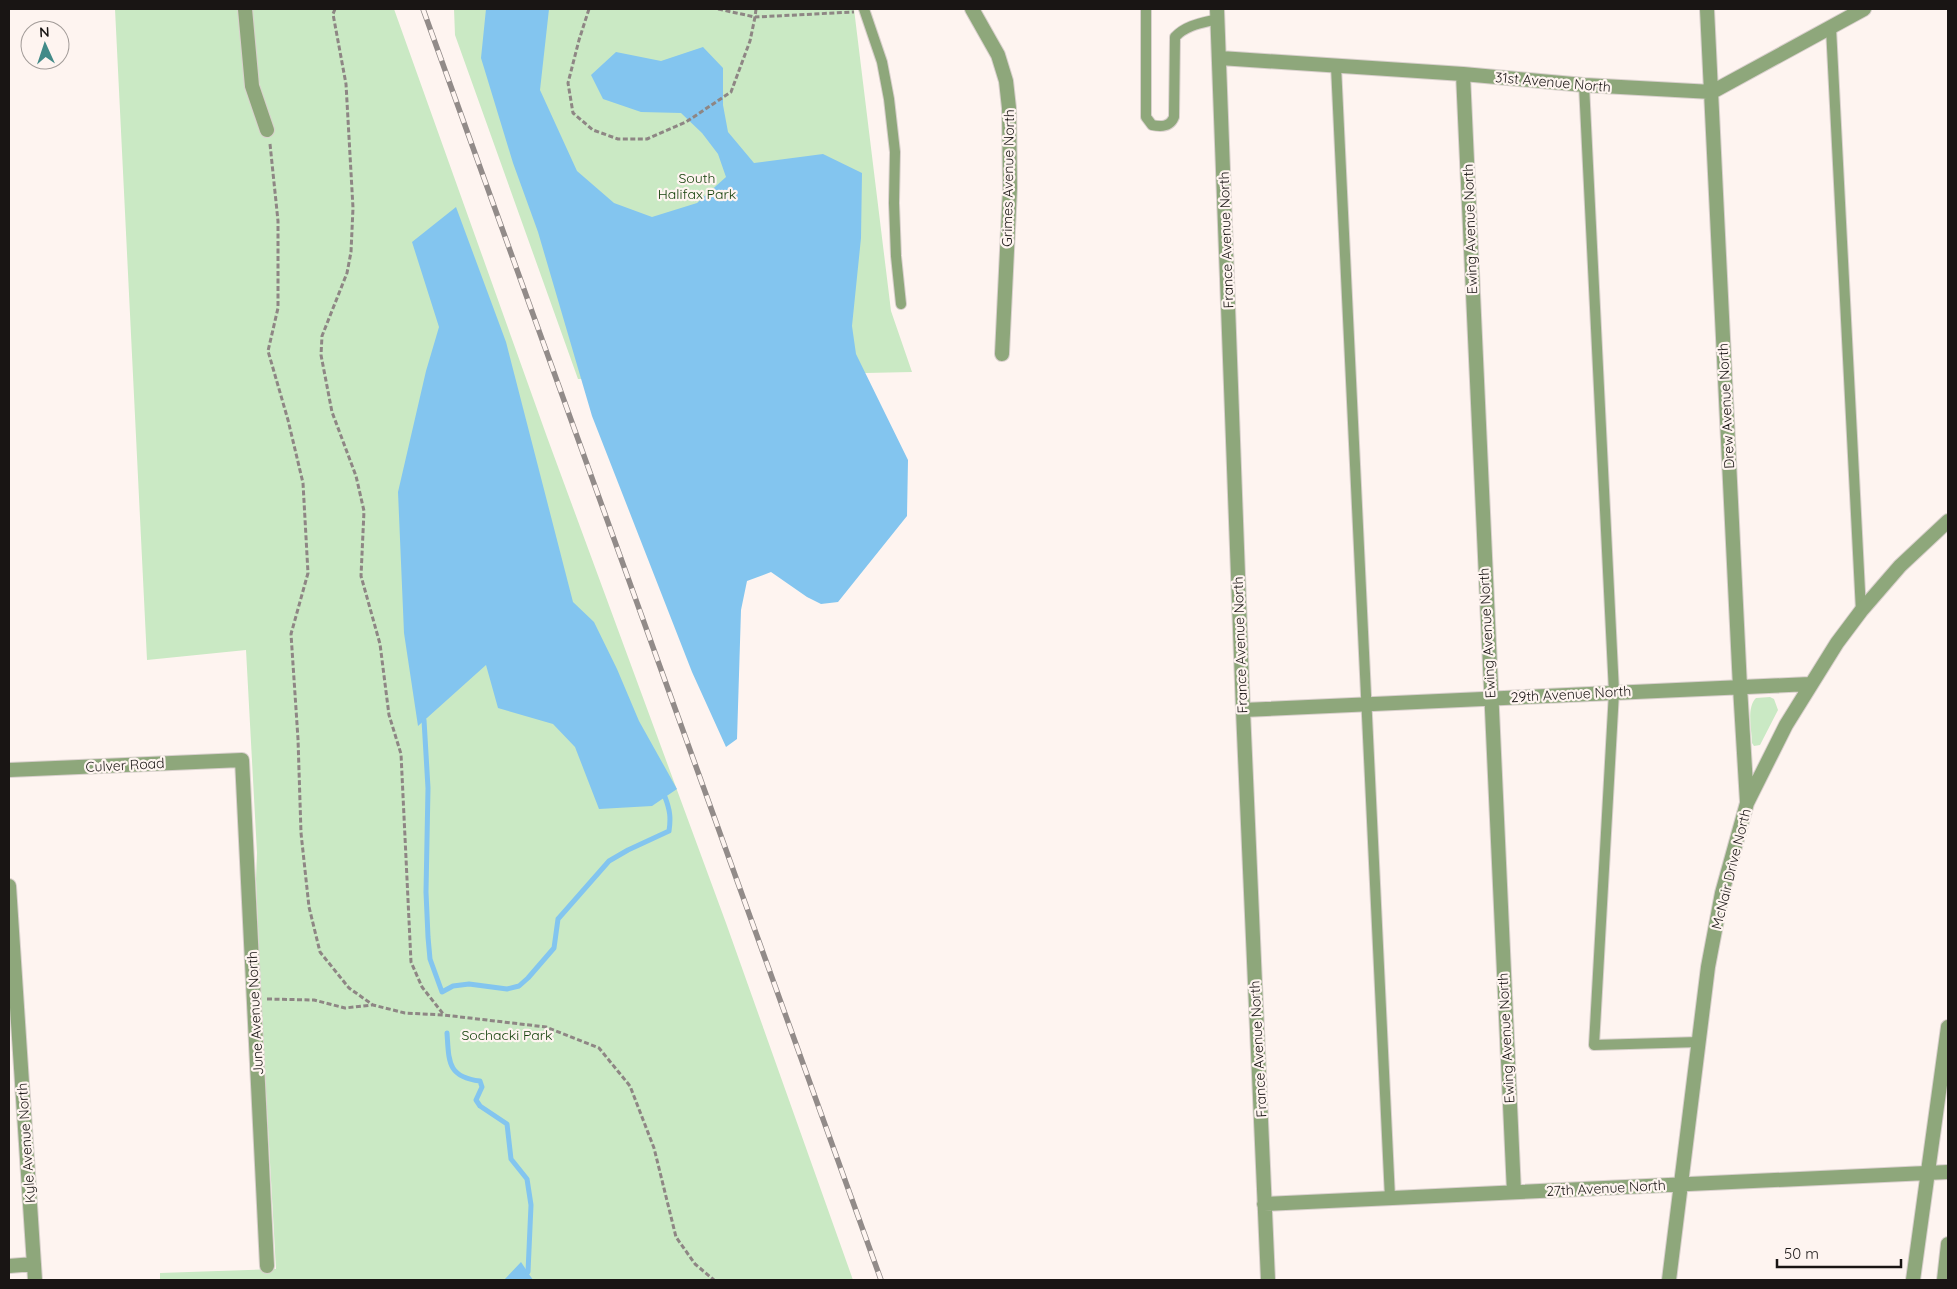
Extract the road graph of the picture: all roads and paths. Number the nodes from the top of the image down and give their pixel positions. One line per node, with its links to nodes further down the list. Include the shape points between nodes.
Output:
1 (245, 9): 19 (street, via 252,86)
2 (335, 9): 36 (path, via 333,14 346,84 353,208 346,273 322,336 321,355 332,412 356,476 364,511 361,576 380,644 389,715 401,754 411,962 422,987)
3 (589, 9): 12 (path, via 568,83 573,113 593,130 618,139 647,139 686,122 731,92 750,41)
4 (718, 9): 12 (path)
5 (756, 9): 12 (path)
6 (972, 9): 21 (street, Grimes Avenue North, via 998,55 1006,81 1009,108 1010,188)
7 (1146, 9): 11 (lane, via 1146,117 1156,126 1167,125 1174,117 1174,37 1181,30)
8 (1707, 9): 18 (street, Drew Avenue North)
9 (1864, 9): 13 (street)
10 (865, 10): 12 (path); 20 (lane, via 882,62 890,108 895,152 895,239)
11 (1218, 14): 14 (street, France Avenue North)
12 (755, 17)
13 (1831, 28): 18 (street); 23 (lane)
14 (1220, 58): 15 (street, 31st Avenue North); 29 (street, France Avenue North)
15 (1336, 66): 16 (street, 31st Avenue North); 28 (lane)
16 (1463, 74): 17 (street, 31st Avenue North); 27 (street, Ewing Avenue North)
17 (1584, 85): 18 (street, 31st Avenue North); 26 (lane)
18 (1712, 92): 25 (street, Drew Avenue North)
19 (267, 130): 35 (path, via 276,201 278,279 278,308 268,351 303,483 308,573 291,634 301,832 309,907 320,952 349,988)
20 (901, 304)
21 (1002, 354)
22 (1948, 521): 23 (street, McNair Drive North, via 1900,566)
23 (1861, 611): 24 (street, McNair Drive North)
24 (1810, 684): 25 (street, 29th Avenue North); 32 (street, McNair Drive North)
25 (1740, 687): 26 (street, 29th Avenue North); 32 (street, Drew Avenue North)
26 (1614, 692): 27 (street, 29th Avenue North); 38 (lane, via 1594,1045)
27 (1490, 698): 28 (street, 29th Avenue North); 42 (street, Ewing Avenue North)
28 (1366, 704): 29 (street, 29th Avenue North); 43 (lane)
29 (1243, 710): 44 (street, France Avenue North)
30 (242, 760): 31 (street, Culver Road); 34 (street, June Avenue North)
31 (9, 770)
32 (1747, 803): 38 (street, McNair Drive North, via 1722,893 1708,966)
33 (9, 886): 46 (street, Kyle Avenue North)
34 (254, 1000): 35 (path, via 314,1000 345,1008); 48 (street, June Avenue North)
35 (373, 1005): 36 (path, via 405,1013)
36 (444, 1015): 50 (path, via 546,1027 599,1048 630,1086 654,1148 676,1237 695,1264)
37 (1948, 1027): 40 (street)
38 (1699, 1042): 41 (street, McNair Drive North)
39 (1948, 1172): 40 (street, 27th Avenue North)
40 (1927, 1173): 41 (street, 27th Avenue North); 53 (street)
41 (1681, 1184): 42 (street, 27th Avenue North); 52 (street, McNair Drive North)
42 (1514, 1192): 43 (street, 27th Avenue North)
43 (1390, 1198): 44 (street, 27th Avenue North)
44 (1264, 1204): 51 (street, France Avenue North)
45 (1948, 1244): 54 (street)
46 (34, 1264): 47 (street); 49 (street, Kyle Avenue North)
47 (9, 1266)
48 (267, 1266)
49 (35, 1280)
50 (714, 1280)
51 (1268, 1280)
52 (1669, 1280)
53 (1913, 1280)
54 (1944, 1280)

